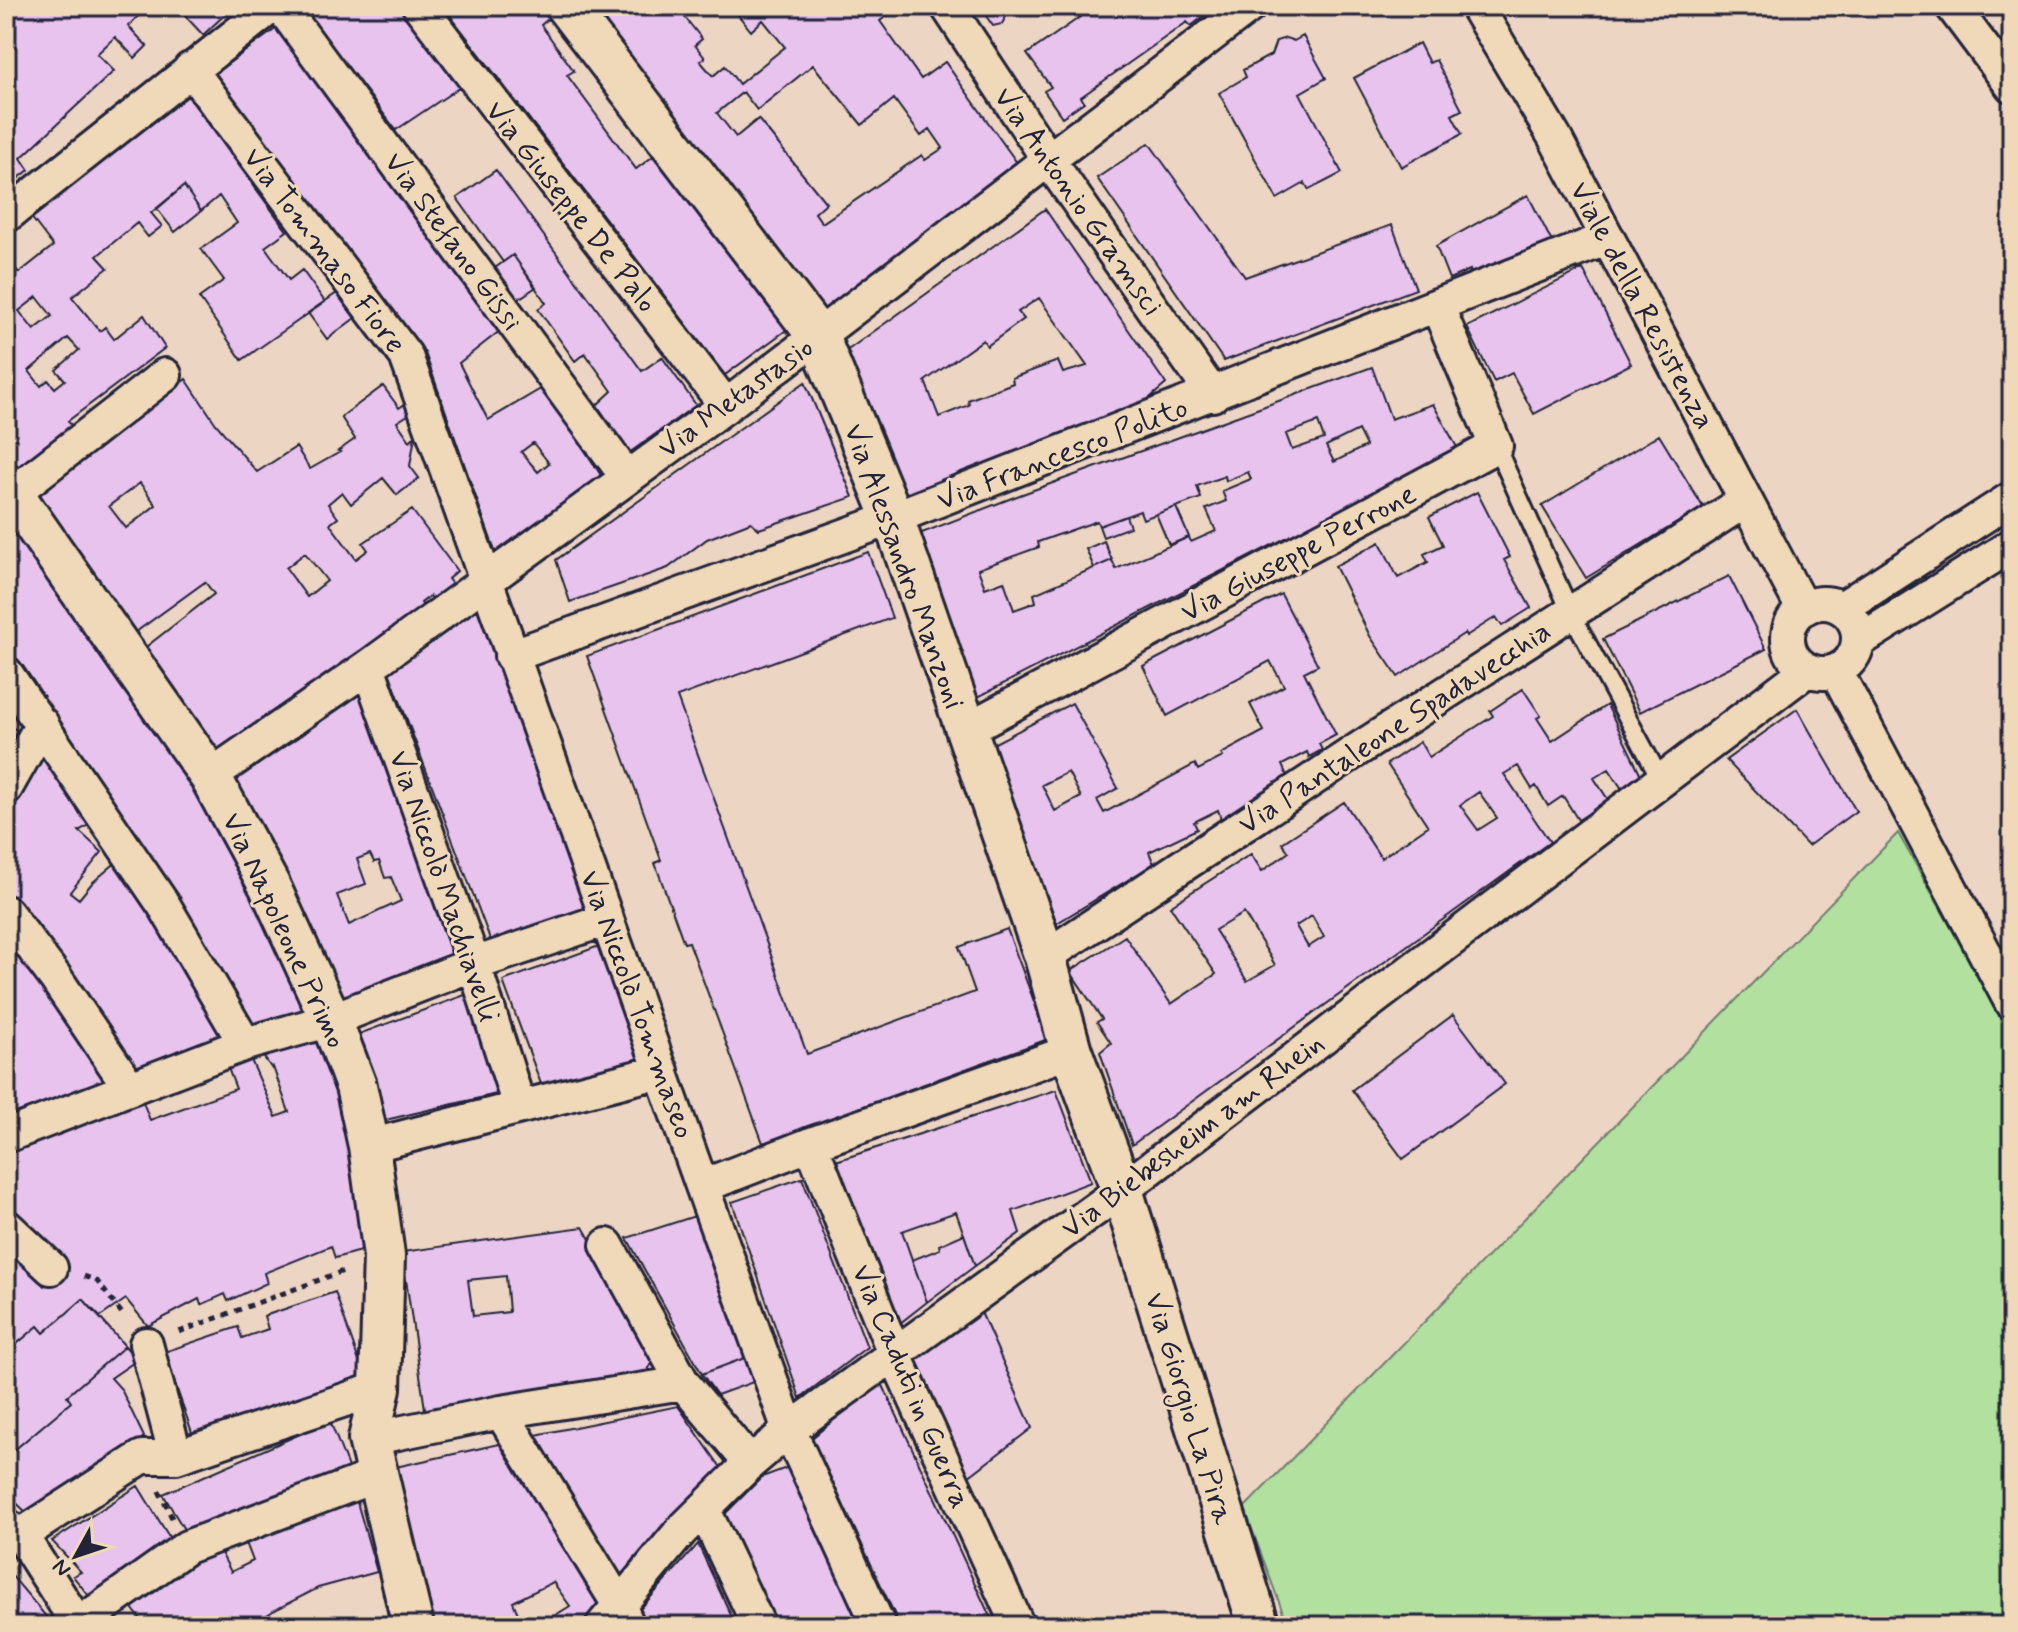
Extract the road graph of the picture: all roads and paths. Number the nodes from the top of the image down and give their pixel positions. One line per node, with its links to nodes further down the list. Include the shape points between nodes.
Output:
1 (272, 6): 9 (street)
2 (281, 6): 20 (street, Via Stefano Gissi)
3 (419, 6): 18 (street, Via Giuseppe De Palo)
4 (566, 6): 15 (street, Via Alessandro Manzoni)
5 (947, 6): 11 (street, Via Antonio Gramsci)
6 (1250, 6): 11 (street, Via Metastasio)
7 (1476, 6): 13 (street, Viale della Resistenza)
8 (1952, 6): 10 (street)
9 (190, 69): 12 (street); 26 (street, Via Tommaso Fiore, via 406,356)
10 (2012, 86)
11 (1048, 159): 15 (street, Via Metastasio); 17 (street, Via Antonio Gramsci)
12 (6, 216)
13 (1608, 238): 14 (street, Via Francesco Polito); 23 (street, Viale della Resistenza)
14 (1437, 305): 17 (street, Via Francesco Polito); 19 (street)
15 (818, 336): 18 (street, Via Metastasio); 24 (street, Via Alessandro Manzoni)
16 (165, 375): 21 (street)
17 (1213, 395): 24 (street, Via Francesco Polito)
18 (726, 406): 20 (street, Via Metastasio)
19 (1496, 446): 29 (lane); 36 (street, Via Giuseppe Perrone)
20 (626, 476): 26 (street, Via Metastasio)
21 (10, 488): 37 (street, Via Napoleone Primo)
22 (2012, 498): 27 (street)
23 (1745, 501): 28 (street, Viale della Resistenza); 29 (street, Via Pantaleone Spadavecchia)
24 (893, 518): 31 (street, Via Francesco Polito); 36 (street, Via Alessandro Manzoni)
25 (2012, 545): 30 (street)
26 (486, 578): 31 (street, Via Niccolò Tommaseo); 32 (street, Via Metastasio)
27 (1842, 608): 28 (street, via 1822,603); 30 (street, via 1852,617)
28 (1803, 609): 33 (street, via 1791,622 1788,640 1794,658)
29 (1571, 613): 38 (lane); 42 (street, Via Pantaleone Spadavecchia)
30 (1859, 641): 33 (street, via 1852,659)
31 (511, 656): 41 (street, Via Niccolò Tommaseo)
32 (368, 667): 37 (street, Via Metastasio); 43 (street, Via Niccolò Machiavelli)
33 (1822, 671): 38 (street, Via Biebesheim am Rhein); 44 (street)
34 (6, 673): 35 (street)
35 (42, 724): 39 (street); 46 (street, via 165,907)
36 (965, 730): 42 (street, Via Alessandro Manzoni)
37 (210, 776): 45 (street, Via Napoleone Primo, via 269,885)
38 (1661, 780): 55 (street, Via Biebesheim am Rhein)
39 (6, 788)
40 (6, 912): 49 (street)
41 (607, 919): 43 (street); 48 (street, Via Niccolò Tommaseo)
42 (1045, 957): 47 (street, Via Alessandro Manzoni)
43 (474, 964): 45 (street); 50 (street, Via Niccolò Machiavelli)
44 (2012, 1004)
45 (331, 1020): 46 (street); 53 (street, Via Napoleone Primo, via 356,1086)
46 (245, 1044): 49 (street)
47 (1071, 1051): 52 (street); 55 (street, Via Alessandro Manzoni)
48 (662, 1071): 50 (street); 54 (street, Via Niccolò Tommaseo)
49 (130, 1088): 51 (street)
50 (519, 1106): 53 (street)
51 (6, 1136)
52 (811, 1144): 54 (street); 61 (street, Via Caduti in Guerra)
53 (369, 1146): 58 (street, Via Napoleone Primo)
54 (703, 1186): 65 (street, Via Niccolò Tommaseo)
55 (1122, 1190): 61 (street, Via Biebesheim am Rhein); 79 (street, Via Giorgio La Pira)
56 (6, 1226): 59 (street)
57 (607, 1245): 62 (street)
58 (384, 1256): 60 (path); 63 (street, Via Napoleone Primo)
59 (66, 1272): 60 (path, via 97,1281)
60 (146, 1344): 67 (street)
61 (894, 1353): 65 (street, Via Biebesheim am Rhein); 78 (street, Via Caduti in Guerra)
62 (683, 1383): 64 (street); 69 (street)
63 (380, 1388): 67 (street); 68 (street, Via Napoleone Primo)
64 (501, 1412): 68 (street); 73 (street)
65 (789, 1430): 69 (street, Via Biebesheim am Rhein); 77 (street, Via Niccolò Tommaseo)
66 (142, 1457): 67 (street); 71 (street); 72 (path)
67 (176, 1457)
68 (374, 1457): 72 (street); 75 (street)
69 (750, 1463): 70 (street, Via Biebesheim am Rhein)
70 (704, 1510): 73 (street, Via Biebesheim am Rhein, via 681,1531); 76 (street)
71 (14, 1530): 74 (street)
72 (187, 1547): 74 (street)
73 (616, 1619)
74 (78, 1625)
75 (413, 1626)
76 (759, 1626)
77 (879, 1626)
78 (1018, 1626)
79 (1259, 1626)

